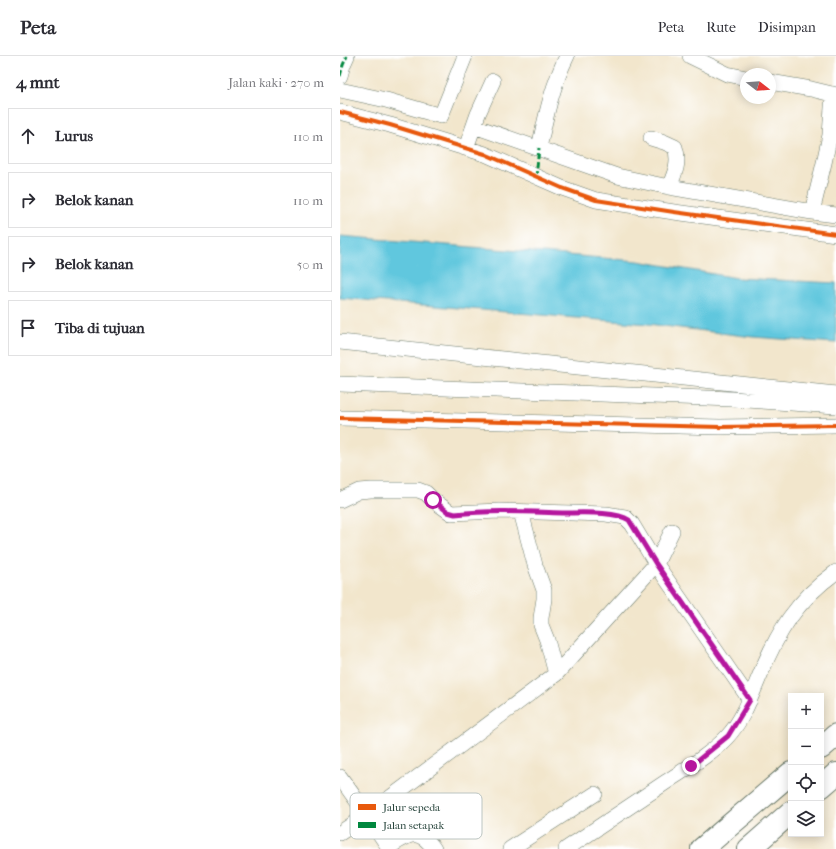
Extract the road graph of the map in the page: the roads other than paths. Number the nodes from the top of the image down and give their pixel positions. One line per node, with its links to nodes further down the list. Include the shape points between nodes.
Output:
1 (347, 56): 5 (street)
2 (464, 56): 9 (street, via 441,116)
3 (567, 56): 15 (street, via 550,98)
4 (690, 56): 6 (street, via 727,74)
5 (340, 76)
6 (740, 77)
7 (494, 81): 12 (street)
8 (776, 83): 10 (street)
9 (340, 90)
10 (834, 95): 17 (street, via 828,142)
11 (340, 112): 14 (street)
12 (474, 126): 14 (street); 15 (street)
13 (651, 138): 16 (street, via 675,147 678,156 676,171)
14 (466, 148): 19 (street, via 596,200)
15 (539, 148): 16 (street, via 606,173)
16 (669, 187): 17 (street)
17 (812, 212): 18 (street)
18 (836, 215)
19 (836, 234)
20 (340, 342): 22 (street)
21 (340, 384): 23 (street, via 732,399)
22 (836, 394)
23 (836, 406)
24 (340, 418): 25 (street, via 720,427)
25 (836, 425)
26 (340, 500): 27 (street, via 359,491 418,490 426,493 451,514)
27 (521, 512): 29 (street, via 606,514 625,517); 31 (street, via 544,590 541,625)
28 (672, 531): 29 (street)
29 (656, 564): 31 (street); 32 (street)
30 (836, 572): 32 (street, via 807,596 783,626)
31 (556, 674): 40 (street)
32 (750, 700): 51 (street, via 728,736 716,746 691,766)
33 (836, 735): 34 (highway)
34 (824, 745)
35 (836, 774): 38 (highway)
36 (788, 776): 52 (highway)
37 (340, 777): 39 (street)
38 (824, 784)
39 (351, 793)
40 (396, 793)
41 (594, 794): 50 (street)
42 (788, 815): 53 (highway)
43 (350, 826): 44 (street)
44 (340, 833)
45 (383, 839): 48 (street)
46 (404, 839): 48 (street)
47 (427, 839): 49 (street)
48 (390, 848)
49 (434, 849)
50 (510, 849)
51 (566, 849)
52 (702, 849)
53 (748, 849)

